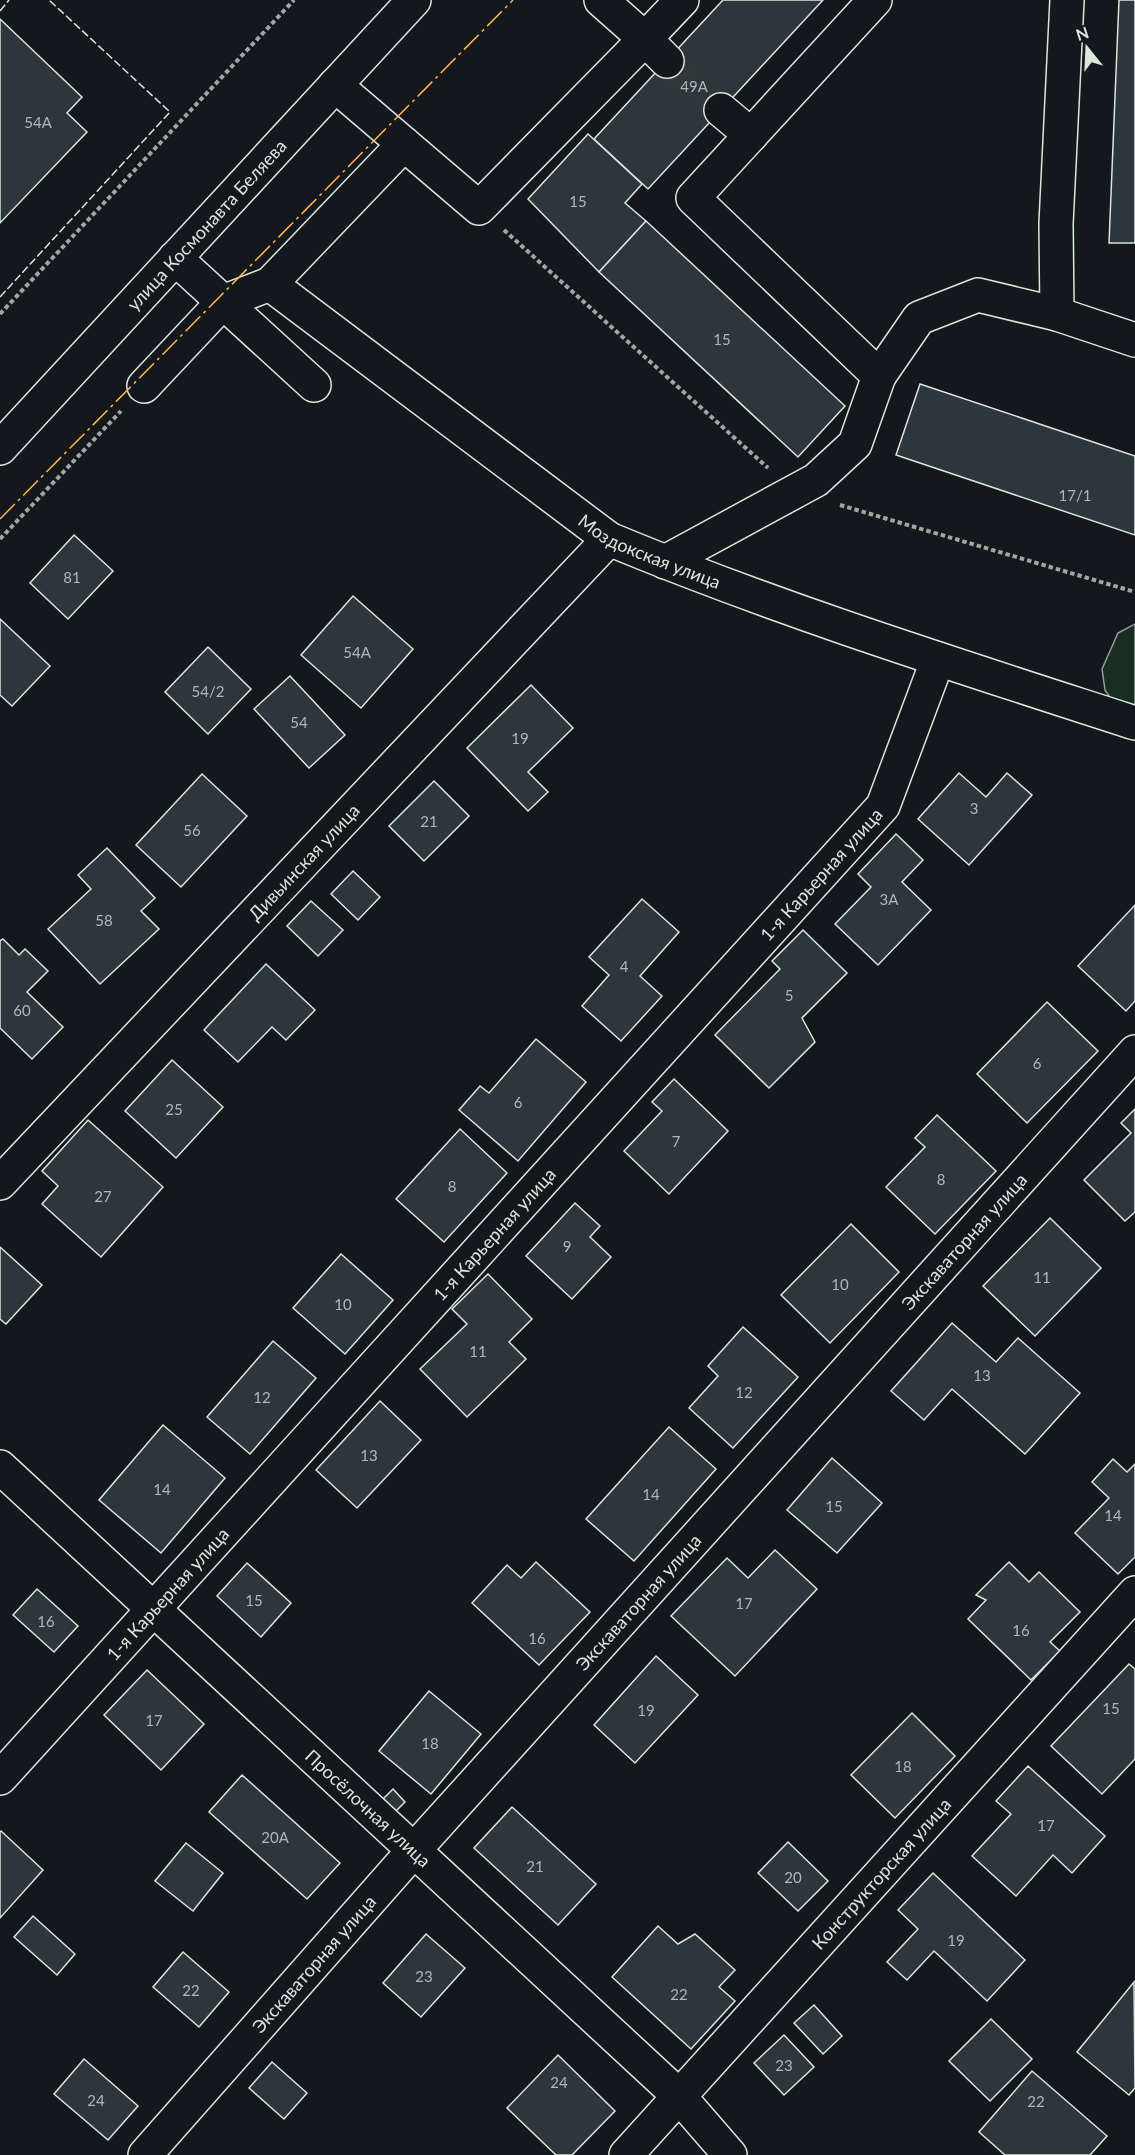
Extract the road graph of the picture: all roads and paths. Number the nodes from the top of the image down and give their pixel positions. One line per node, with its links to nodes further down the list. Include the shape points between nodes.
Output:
1 (294, 0): 16 (path)
2 (414, 0): 8 (street, улица Космонавта Беляева)
3 (601, 0): 7 (street)
4 (682, 0): 7 (street)
5 (875, 0): 10 (street)
6 (1067, 0): 17 (street, via 1056,224)
7 (656, 50): 12 (street)
8 (335, 85): 11 (street); 13 (street, улица Космонавта Беляева)
9 (721, 110): 10 (street)
10 (751, 135): 19 (street, via 693,198)
11 (404, 144): 12 (street); 14 (street)
12 (479, 208): 24 (path)
13 (174, 258): 15 (street); 22 (street, улица Космонавта Беляева)
14 (270, 284): 15 (street); 26 (street, Моздокская улица)
15 (223, 302): 20 (street); 21 (street)
16 (0, 314)
17 (1057, 314): 18 (street); 19 (street, via 978,295 919,318)
18 (1135, 340)
19 (879, 376): 24 (street, via 855,444 816,480)
20 (315, 385)
21 (144, 386): 25 (path)
22 (13, 415): 23 (street, улица Космонавта Беляева)
23 (0, 448)
24 (795, 492): 27 (street); 28 (path)
25 (0, 539)
26 (609, 539): 27 (street, Моздокская улица); 32 (street, Дивьинская улица)
27 (665, 562): 29 (street, Моздокская улица)
28 (1135, 592)
29 (938, 659): 30 (street, Моздокская улица); 35 (street, 1-я Карьерная улица, via 883,806)
30 (1135, 723)
31 (1135, 1052): 37 (street, Экскаваторная улица)
32 (0, 1183)
33 (0, 1467): 35 (street, Просёлочная улица)
34 (1135, 1593): 38 (street, Конструкторская улица)
35 (153, 1607): 36 (street, 1-я Карьерная улица); 37 (street, Просёлочная улица)
36 (0, 1778)
37 (415, 1849): 38 (street, Просёлочная улица); 39 (street, Экскаваторная улица)
38 (678, 2095): 40 (street, Конструкторская улица); 41 (street, Просёлочная улица)
39 (145, 2155)
40 (626, 2155)
41 (730, 2155)

